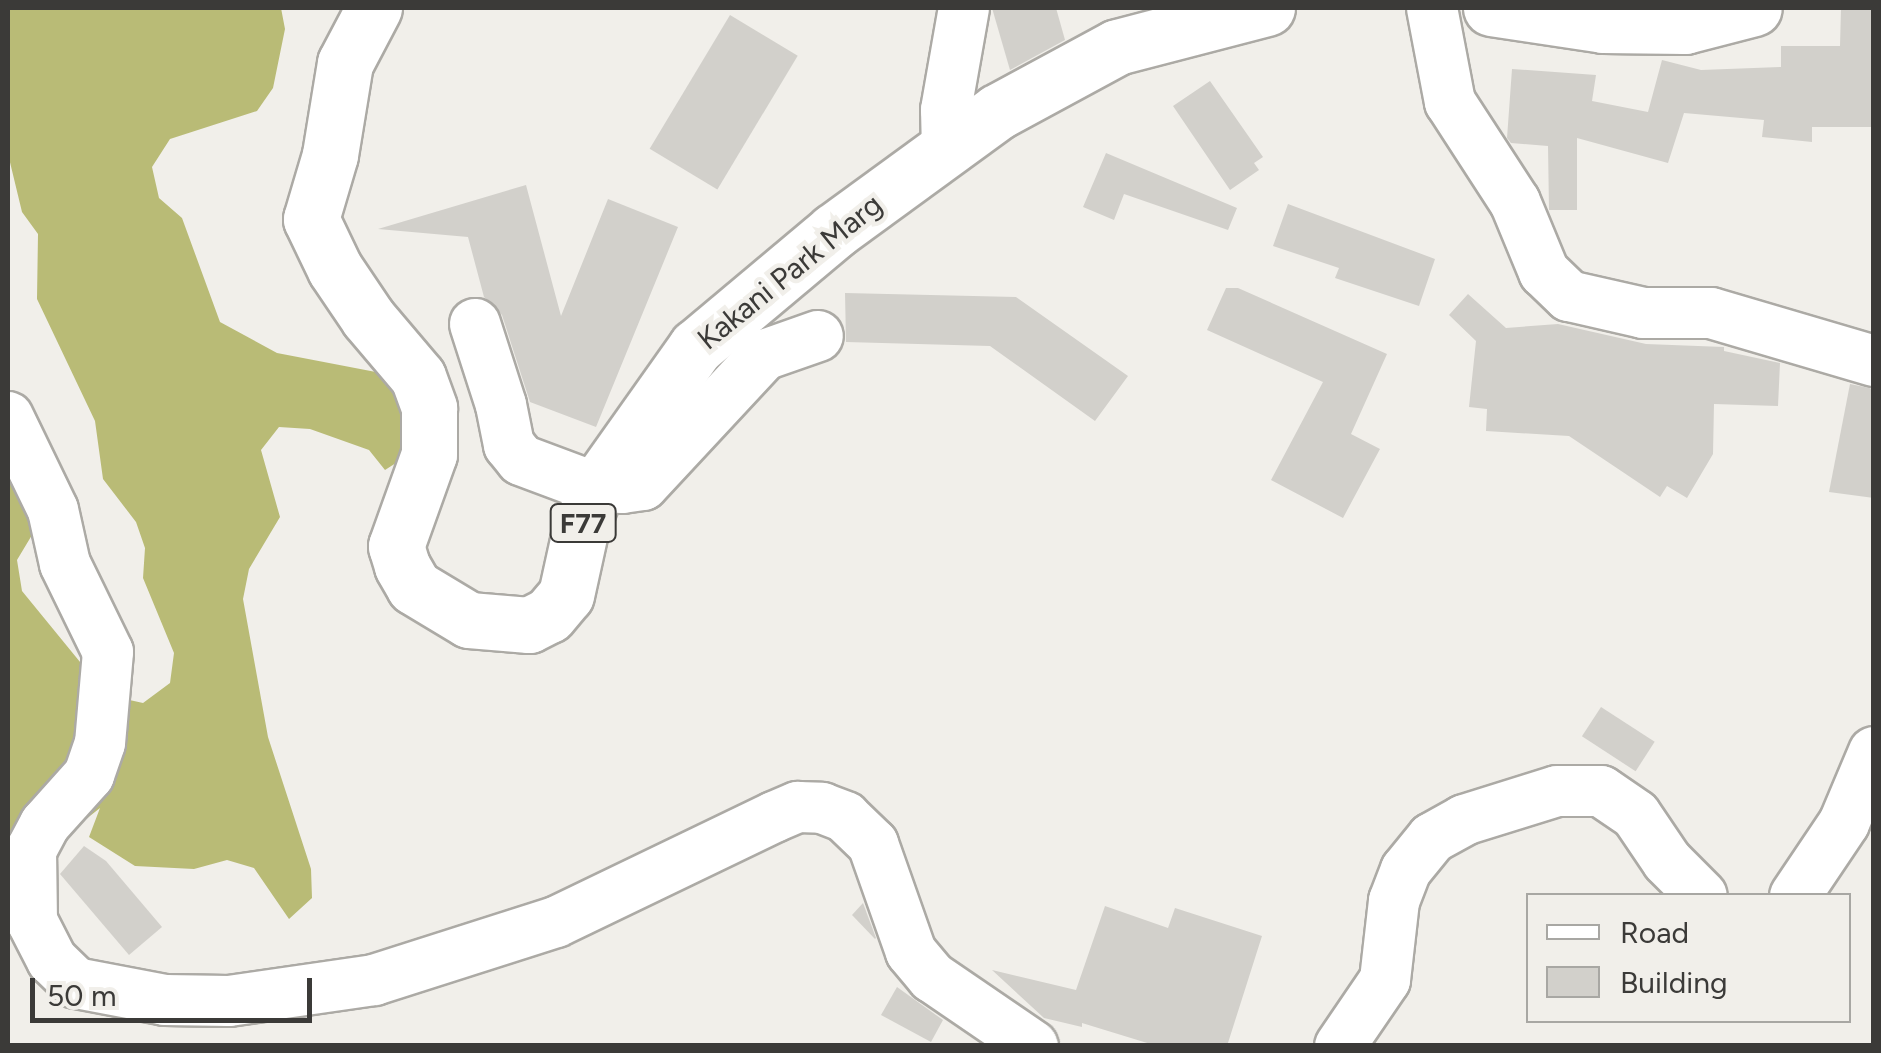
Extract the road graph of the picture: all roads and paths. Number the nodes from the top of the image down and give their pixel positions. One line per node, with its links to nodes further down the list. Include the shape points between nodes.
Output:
1 (374, 8): 12 (main road, Kakani Park Marg / F77, via 345,63 311,219 368,318 418,376 429,408 429,454 396,546 402,566 414,587 469,620 528,624 566,595 581,527)
2 (964, 8): 7 (street, via 946,110)
3 (1267, 8): 7 (main road, Kakani Park Marg / F77, via 1118,47 998,112)
4 (1432, 8): 10 (street, via 1450,102 1515,202 1544,272 1569,296 1643,312 1712,313)
5 (1491, 8): 6 (main road, via 1603,25 1685,26)
6 (1754, 8)
7 (947, 150): 12 (main road, Kakani Park Marg / F77, via 834,231 696,347)
8 (475, 324): 12 (street, via 509,445 521,460)
9 (818, 336): 12 (street, via 764,355 644,485)
10 (1874, 361)
11 (8, 417): 16 (street, via 108,652 100,743 89,775 31,850 32,921 52,960 76,983 164,1000 229,1001 374,980 556,922 774,817 798,807 822,808 844,817 873,844 910,952)
12 (601, 482)
13 (1874, 752): 15 (street, via 1844,822)
14 (1699, 893): 17 (street, via 1636,816 1602,791 1557,791 1464,820 1432,838 1406,870 1394,901 1385,980)
15 (1797, 893)
16 (1033, 1046)
17 (1340, 1046)

